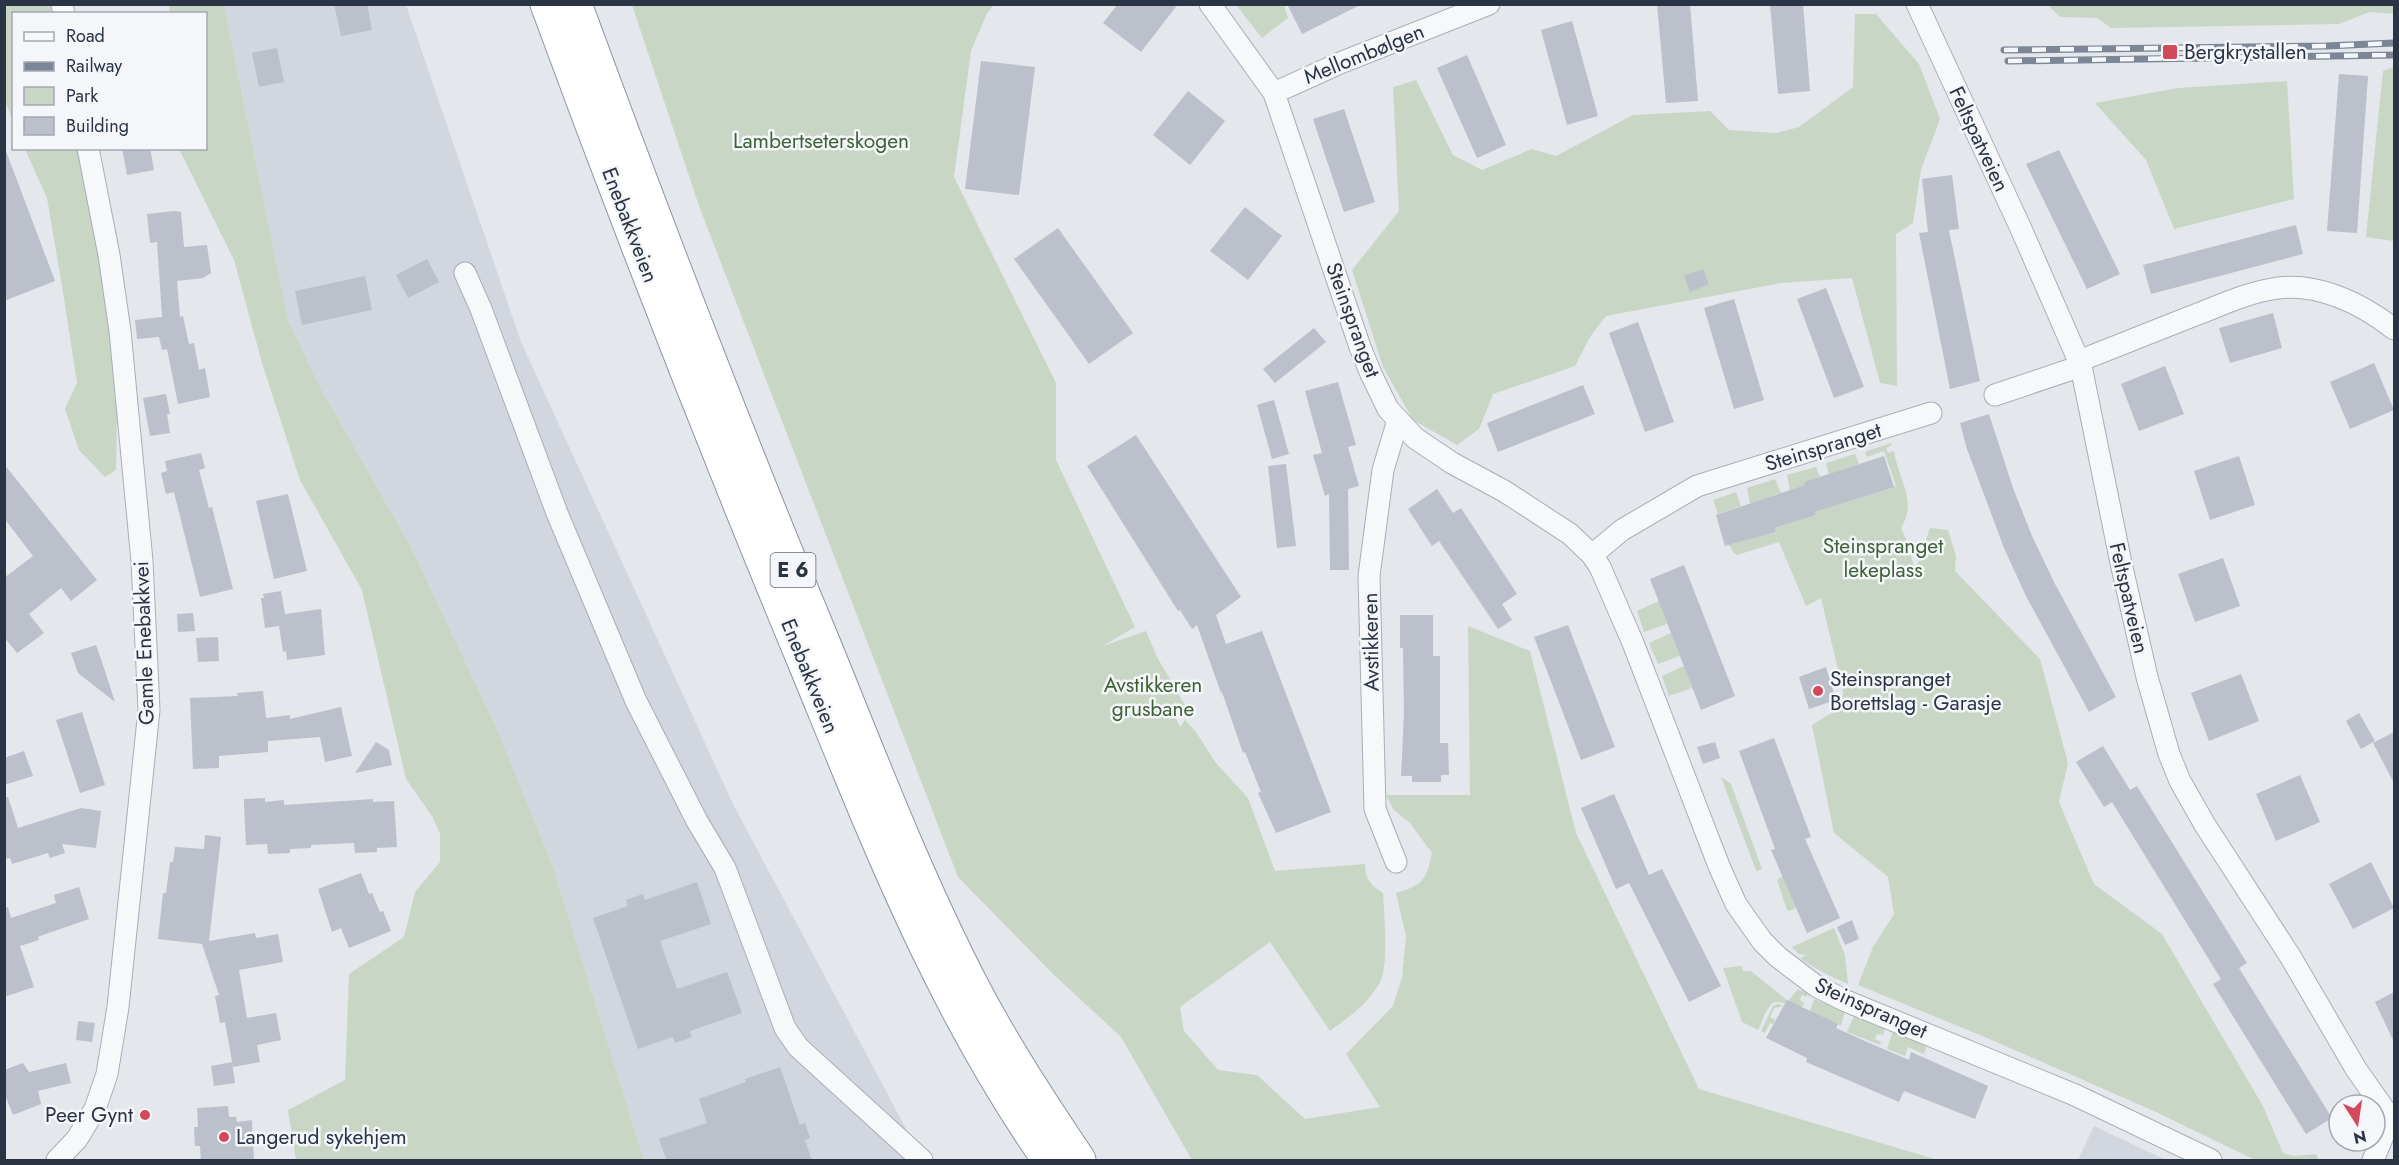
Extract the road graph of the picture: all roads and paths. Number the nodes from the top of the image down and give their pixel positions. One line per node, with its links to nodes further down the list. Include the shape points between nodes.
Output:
1 (547, 4): 19 (highway, Enebakkveien / E 6, via 652,284 892,874 972,1039)
2 (575, 4): 20 (highway, Enebakkveien / E 6, via 709,361 936,913 1009,1051)
3 (1210, 4): 6 (street, Steinspranget)
4 (1489, 4): 6 (street, Mellombølgen)
5 (1917, 4): 10 (street, Feltspatveien)
6 (1274, 93): 13 (street, Steinspranget, via 1367,365 1388,409)
7 (88, 150): 17 (street, Gamle Enebakkvei, via 120,331 142,561 149,710 118,1007 107,1074 96,1109)
8 (465, 273): 18 (street, via 557,513 631,690 697,822 725,868 784,1028 798,1047)
9 (2394, 329): 10 (street, via 2367,310 2336,296 2315,290 2275,288 2234,300)
10 (2080, 364): 11 (street); 16 (street, Feltspatveien, via 2147,677 2180,781 2364,1082)
11 (1995, 395)
12 (1931, 413): 14 (street, Steinspranget, via 1697,486 1622,531)
13 (1398, 420): 14 (street, Steinspranget, via 1415,438 1530,507 1570,534); 15 (street, Avstikkeren, via 1383,470 1369,576 1375,809)
14 (1592, 555): 21 (street, Steinspranget, via 1610,586 1723,876 1736,904 1768,948 1800,975 1846,1001 2068,1092)
15 (1396, 862)
16 (2393, 1117): 22 (street, Feltspatveien)
17 (57, 1161)
18 (922, 1161)
19 (1049, 1161)
20 (1079, 1161)
21 (2211, 1161)
22 (2373, 1161)

